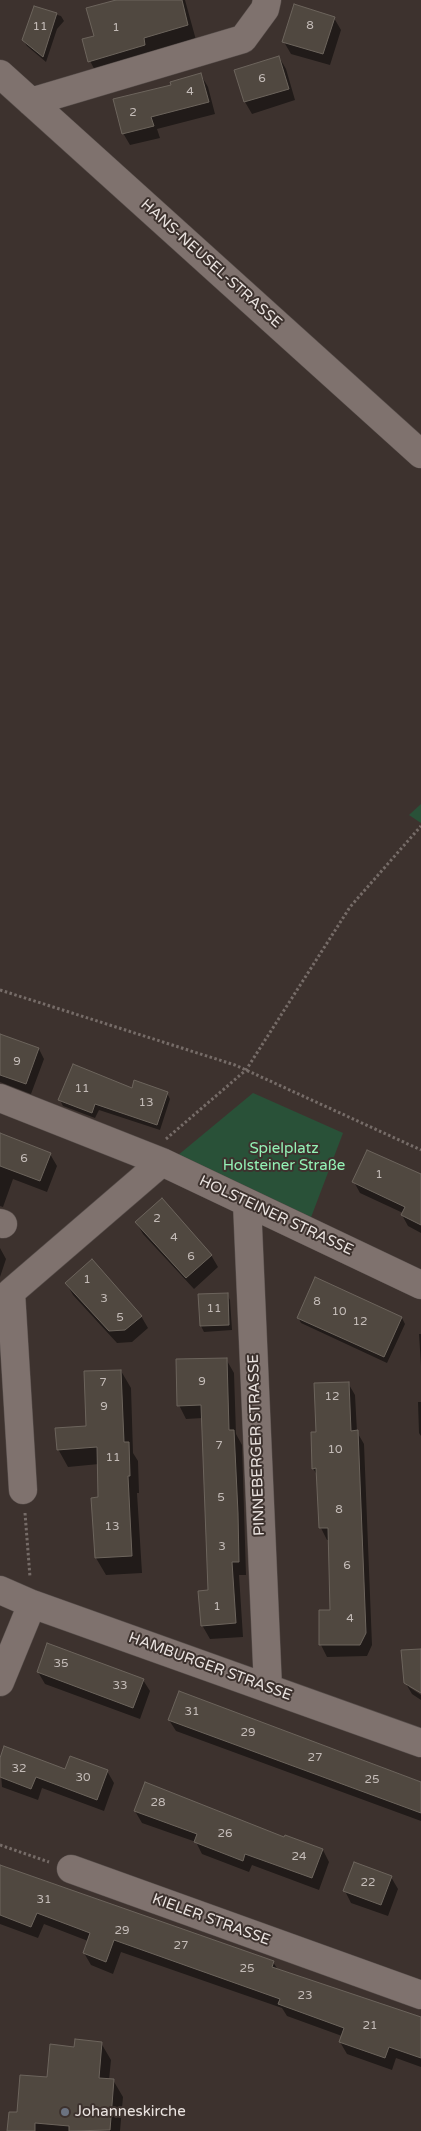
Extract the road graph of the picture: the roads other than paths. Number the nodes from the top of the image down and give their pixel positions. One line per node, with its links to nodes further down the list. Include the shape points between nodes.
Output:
1 (267, 0): 3 (street, via 265,9 242,39)
2 (0, 74): 3 (street, HANS-NEUSEL-STRASSE)
3 (31, 102): 4 (street, HANS-NEUSEL-STRASSE)
4 (421, 454)
5 (0, 1098): 6 (street, HOLSTEINER STRASSE)
6 (146, 1155): 7 (street, HOLSTEINER STRASSE); 9 (street, via 11,1292)
7 (247, 1203): 8 (street, HOLSTEINER STRASSE); 13 (street, PINNEBERGER STRASSE)
8 (421, 1285)
9 (23, 1490)
10 (0, 1590): 11 (street, HAMBURGER STRASSE)
11 (32, 1604): 12 (street); 13 (street, HAMBURGER STRASSE)
12 (0, 1682)
13 (268, 1688): 14 (street, HAMBURGER STRASSE)
14 (421, 1743)
15 (71, 1869): 16 (street, KIELER STRASSE)
16 (421, 1995)

